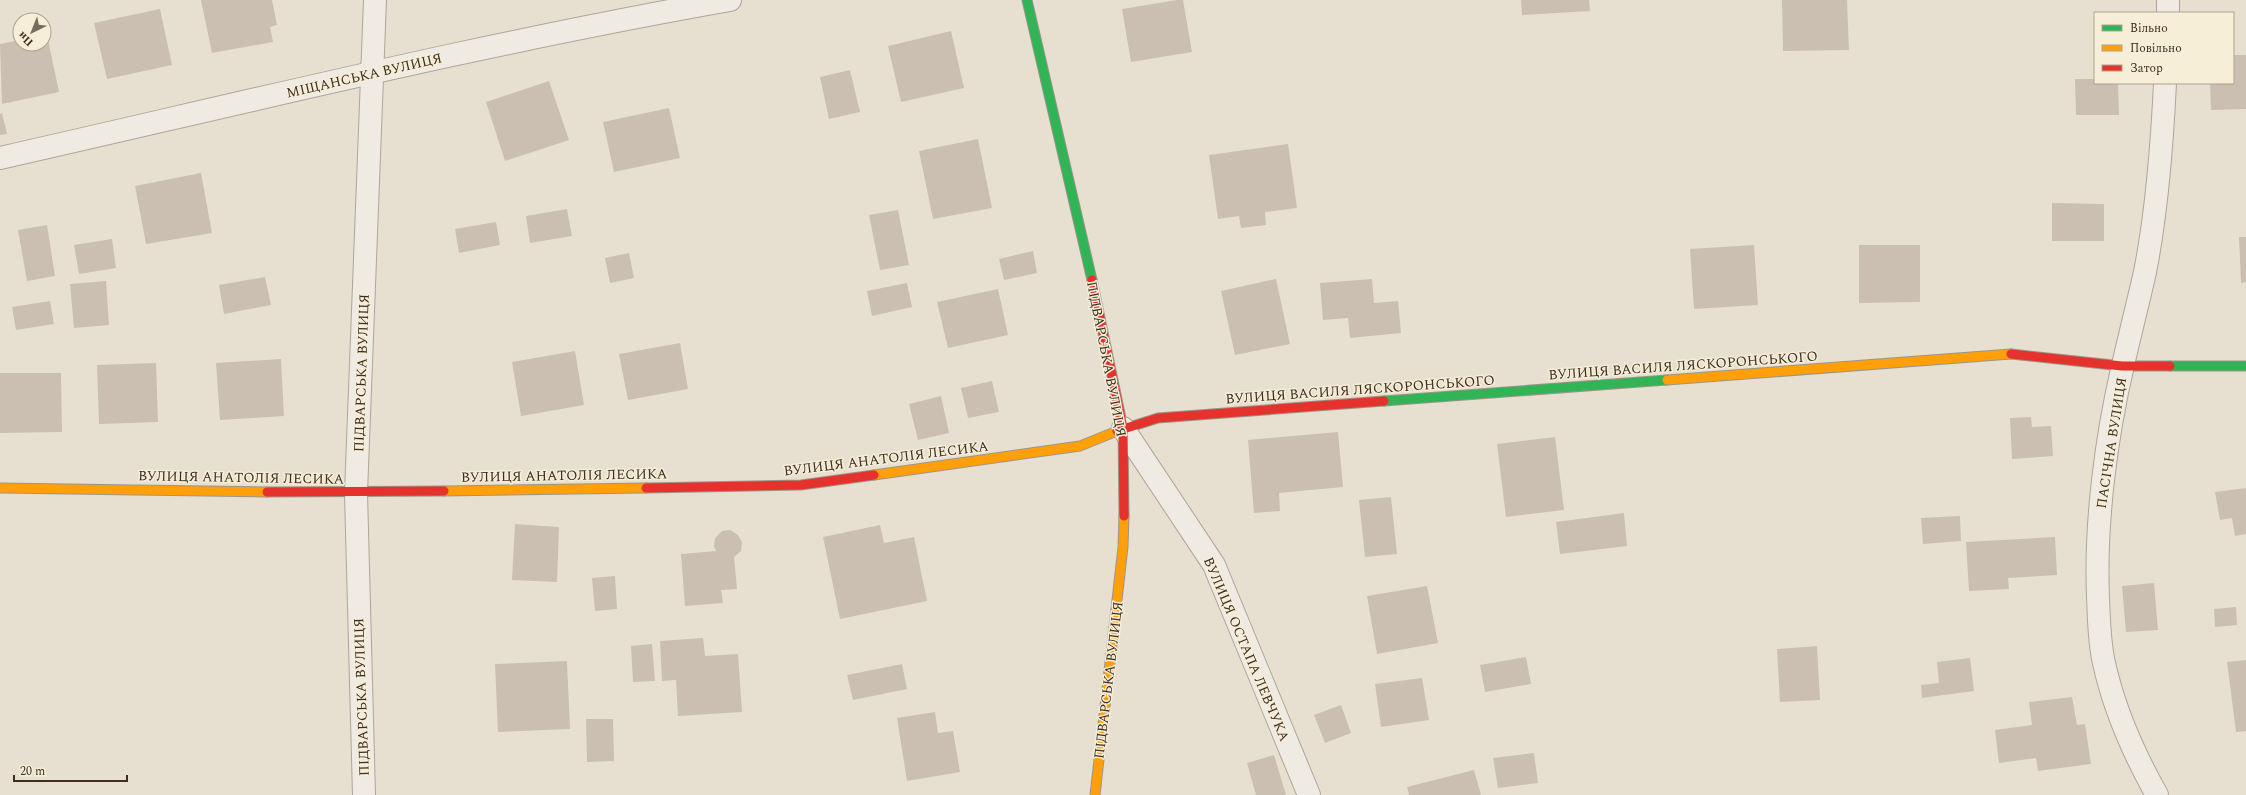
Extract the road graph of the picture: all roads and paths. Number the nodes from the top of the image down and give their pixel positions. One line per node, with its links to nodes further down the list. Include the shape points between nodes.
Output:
1 (375, 0): 6 (street, ПІДВАРСЬКА ВУЛИЦЯ)
2 (730, 0): 6 (street, МІЩАНСЬКА ВУЛИЦЯ, via 610,21)
3 (1027, 0): 11 (street, ПІДВАРСЬКА ВУЛИЦЯ)
4 (2168, 0): 5 (street)
5 (2168, 12)
6 (374, 72): 8 (street, МІЩАНСЬКА ВУЛИЦЯ); 13 (street, ПІДВАРСЬКА ВУЛИЦЯ)
7 (2165, 84): 9 (street, ПАСІЧНА ВУЛИЦЯ, via 2163,132 2145,269)
8 (0, 158)
9 (2122, 366): 10 (street, ВУЛИЦЯ ВАСИЛЯ ЛЯСКОРОНСЬКОГО); 11 (street, ВУЛИЦЯ ВАСИЛЯ ЛЯСКОРОНСЬКОГО, via 2016,354 1158,418); 17 (street, ПАСІЧНА ВУЛИЦЯ, via 2099,522 2099,629 2103,662 2115,705)
10 (2246, 366)
11 (1123, 428): 13 (street, ВУЛИЦЯ АНАТОЛІЯ ЛЕСИКА, via 1080,446 802,486); 15 (street, ПІДВАРСЬКА ВУЛИЦЯ, via 1123,547); 16 (street, ВУЛИЦЯ ОСТАПА ЛЕВЧУКА, via 1214,566)
12 (0, 488): 13 (street, ВУЛИЦЯ АНАТОЛІЯ ЛЕСИКА)
13 (356, 493): 14 (street, ПІДВАРСЬКА ВУЛИЦЯ)
14 (364, 795)
15 (1095, 795)
16 (1309, 795)
17 (2157, 795)

